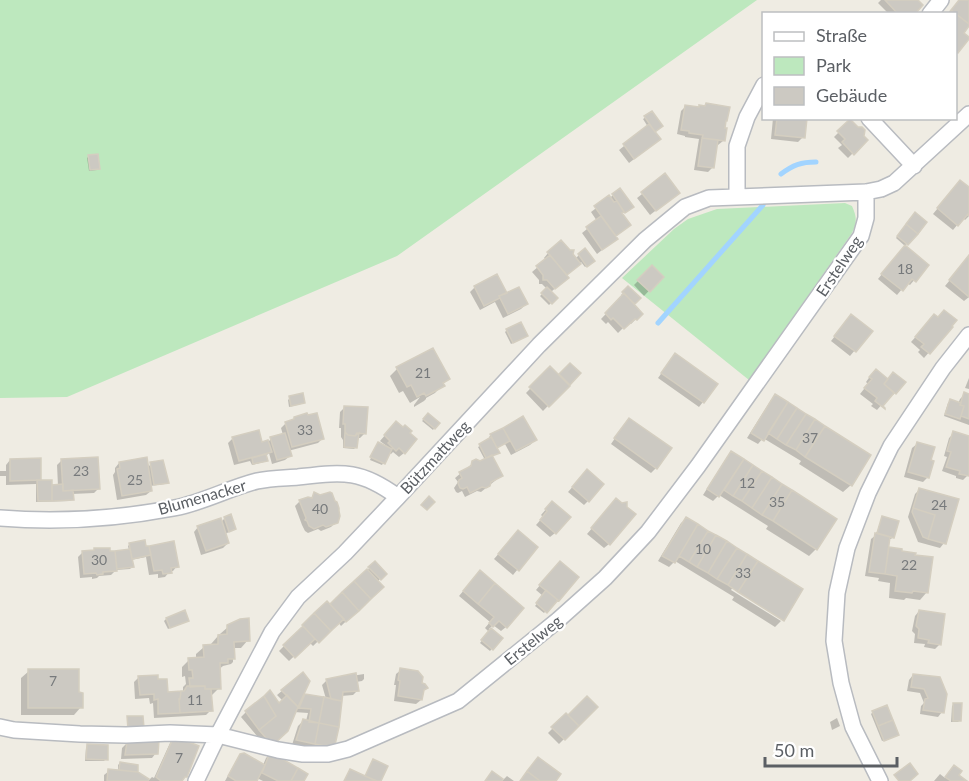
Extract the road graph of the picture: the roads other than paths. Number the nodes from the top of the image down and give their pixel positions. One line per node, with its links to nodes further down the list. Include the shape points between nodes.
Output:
1 (941, 0): 2 (street)
2 (932, 12)
3 (762, 89): 8 (street, via 737,146)
4 (969, 114): 6 (street, Bützmattweg)
5 (871, 120): 6 (street)
6 (914, 166): 7 (street, Bützmattweg, via 894,183)
7 (866, 192): 8 (street, Bützmattweg); 13 (street, Erstelweg, via 861,236 698,466 648,532 558,620 458,701 348,749 303,754)
8 (737, 196): 10 (street, Bützmattweg, via 709,198 685,207 645,240 539,345)
9 (969, 335): 15 (street, via 891,446 847,548 837,593 834,640 841,683 853,727)
10 (398, 497): 11 (street, Blumenacker, via 362,477 338,473 259,481 176,508 98,519); 13 (street, Bützmattweg, via 298,597 272,632)
11 (0, 518)
12 (0, 727): 13 (street, Erstelweg, via 80,734)
13 (218, 735): 14 (street, Bützmattweg)
14 (196, 781)
15 (880, 781)

